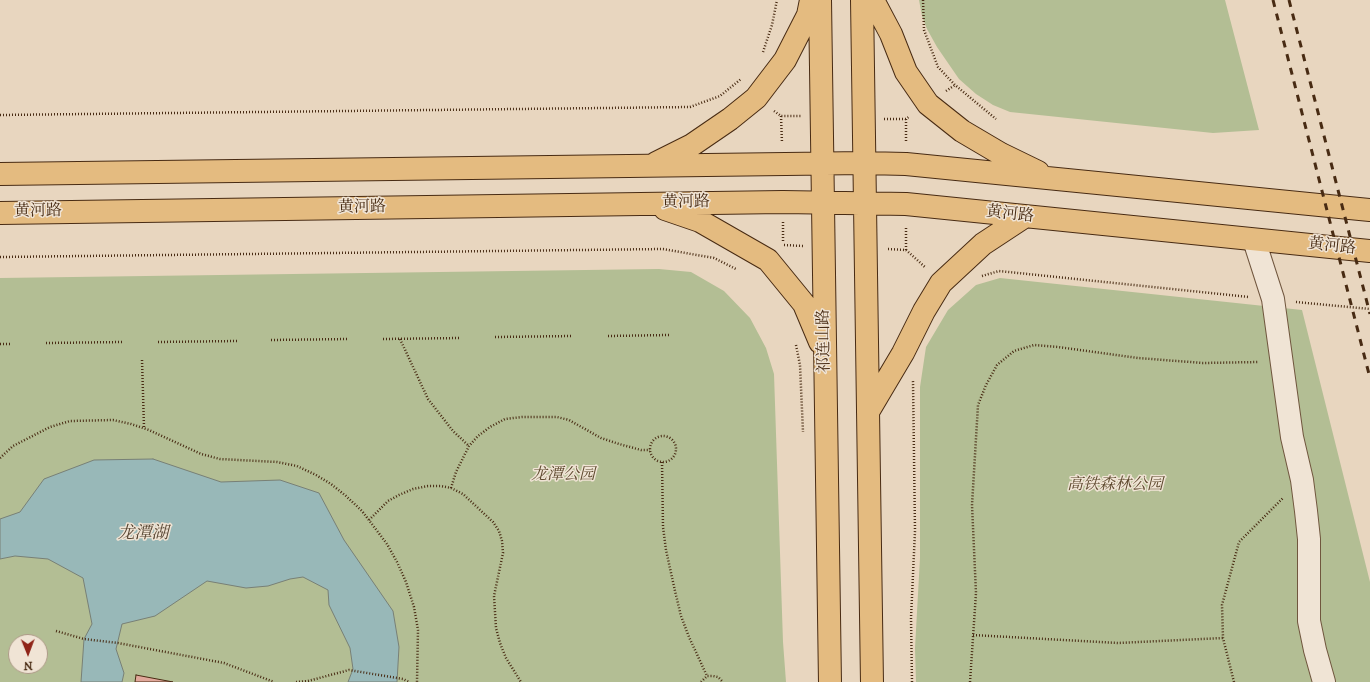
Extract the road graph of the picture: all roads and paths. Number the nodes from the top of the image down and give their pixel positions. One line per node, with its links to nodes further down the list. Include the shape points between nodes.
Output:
1 (777, 0): 7 (path)
2 (811, 0): 13 (main road, via 808,15 785,60 756,98 692,145)
3 (820, 0): 11 (main road, 祁连山路)
4 (862, 0): 12 (main road)
5 (874, 0): 15 (main road, via 906,72 928,104 962,131)
6 (923, 0): 10 (path, via 924,30 938,67 955,85)
7 (762, 55)
8 (742, 78): 9 (path, via 720,96 690,107)
9 (0, 115)
10 (996, 119)
11 (822, 162): 12 (main road); 13 (main road); 16 (main road, 祁连山路)
12 (864, 162): 15 (main road); 17 (main road)
13 (652, 165): 14 (main road)
14 (0, 174)
15 (1050, 178): 19 (main road)
16 (823, 202): 17 (main road, 黄河路); 18 (main road, 黄河路); 48 (main road, 祁连山路)
17 (865, 203): 21 (main road, 黄河路, via 906,204); 49 (main road)
18 (649, 204): 20 (main road, 黄河路); 48 (main road, via 700,220 768,260 804,304 825,353)
19 (1370, 210)
20 (0, 213)
21 (1024, 217): 22 (main road, 黄河路); 49 (main road, via 983,244 942,282)
22 (1254, 240): 23 (main road, 黄河路); 27 (street)
23 (1370, 251)
24 (0, 257): 25 (path, via 663,249 714,258)
25 (742, 272)
26 (979, 277): 27 (path, via 999,270)
27 (1273, 299): 28 (path); 46 (street)
28 (1370, 309)
29 (669, 335): 31 (path)
30 (573, 336): 32 (path)
31 (608, 336)
32 (495, 337)
33 (460, 338): 36 (path)
34 (348, 339): 37 (path)
35 (383, 339): 36 (path)
36 (400, 339): 52 (path, via 428,399 452,431)
37 (271, 340)
38 (237, 341): 40 (path)
39 (124, 342): 41 (path)
40 (158, 342)
41 (46, 343)
42 (0, 344): 43 (path)
43 (12, 344)
44 (796, 344): 51 (path, via 800,366)
45 (142, 360): 50 (path)
46 (1282, 361): 56 (street, via 1292,437); 60 (path, via 1203,363 1034,345 1014,351 997,365 978,405 972,505 976,593)
47 (913, 379): 72 (path, via 915,532 911,618)
48 (826, 406): 70 (main road, 祁连山路)
49 (868, 412): 71 (main road)
50 (144, 428): 54 (path, via 113,420 70,421 30,437 13,446); 58 (path, via 201,454 297,466 331,484)
51 (803, 436)
52 (469, 446): 53 (path, via 490,427 505,419 543,416 569,420 601,438 641,450); 57 (path)
53 (650, 450): 55 (path, via 652,456); 55 (path, via 655,438 667,436 672,439 676,444 674,457)
54 (0, 458)
55 (662, 462): 62 (path, via 666,550 684,623)
56 (1302, 480): 61 (path, via 1239,542 1222,605); 75 (street, via 1309,539 1309,621)
57 (451, 488): 58 (path, via 428,486 413,489 388,501); 67 (path, via 463,494 499,531 503,553 494,596 496,628 506,658)
58 (369, 520): 66 (path, via 397,562 414,608 418,630)
59 (56, 631): 63 (path, via 84,639 224,663)
60 (974, 635): 61 (path, via 1118,643); 73 (path)
61 (1223, 638): 74 (path)
62 (707, 676): 68 (path); 69 (path, via 718,677)
63 (274, 682)
64 (296, 682): 65 (path, via 349,670)
65 (409, 682)
66 (417, 682)
67 (521, 682)
68 (701, 682)
69 (723, 682)
70 (830, 682)
71 (872, 682)
72 (912, 682)
73 (970, 682)
74 (1234, 682)
75 (1324, 682)

